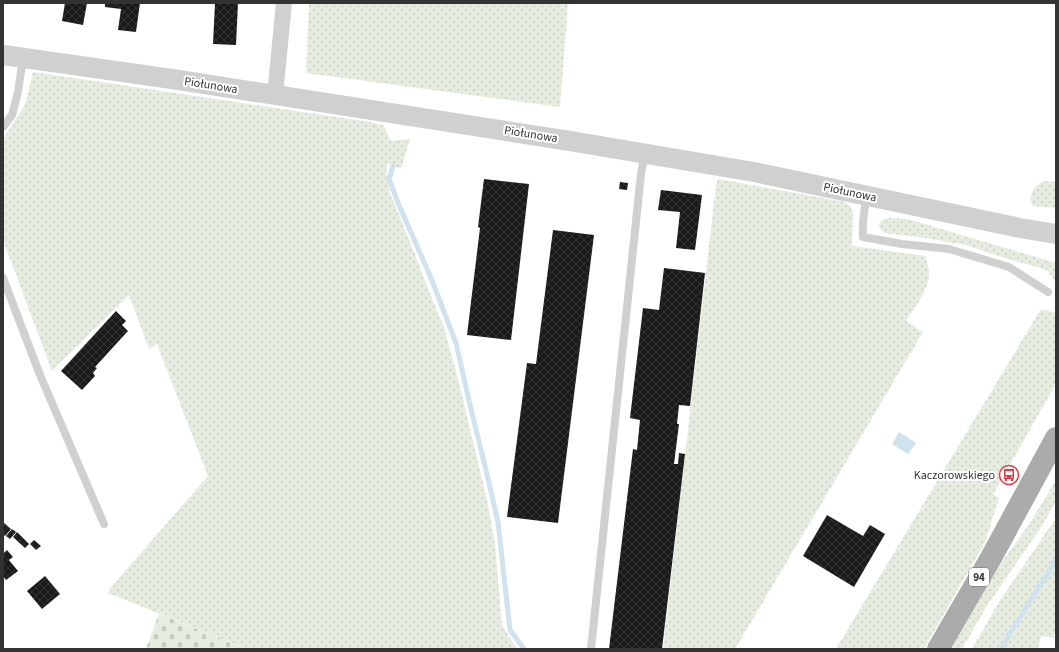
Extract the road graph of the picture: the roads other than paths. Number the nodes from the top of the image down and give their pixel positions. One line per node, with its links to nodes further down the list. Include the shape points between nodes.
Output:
1 (284, 3): 4 (street)
2 (3, 55): 3 (street, Piołunowa)
3 (23, 58): 4 (street, Piołunowa); 5 (lane, via 12,115)
4 (275, 95): 6 (street, Piołunowa)
5 (3, 126)
6 (645, 153): 7 (street, Piołunowa, via 754,172); 13 (lane)
7 (867, 196): 8 (street, Piołunowa); 10 (lane, via 862,225 863,237 949,249 1009,267)
8 (1056, 234)
9 (3, 278): 12 (lane, via 40,375)
10 (1048, 292)
11 (1056, 438): 14 (main road, 94)
12 (104, 524)
13 (591, 649)
14 (938, 649)

